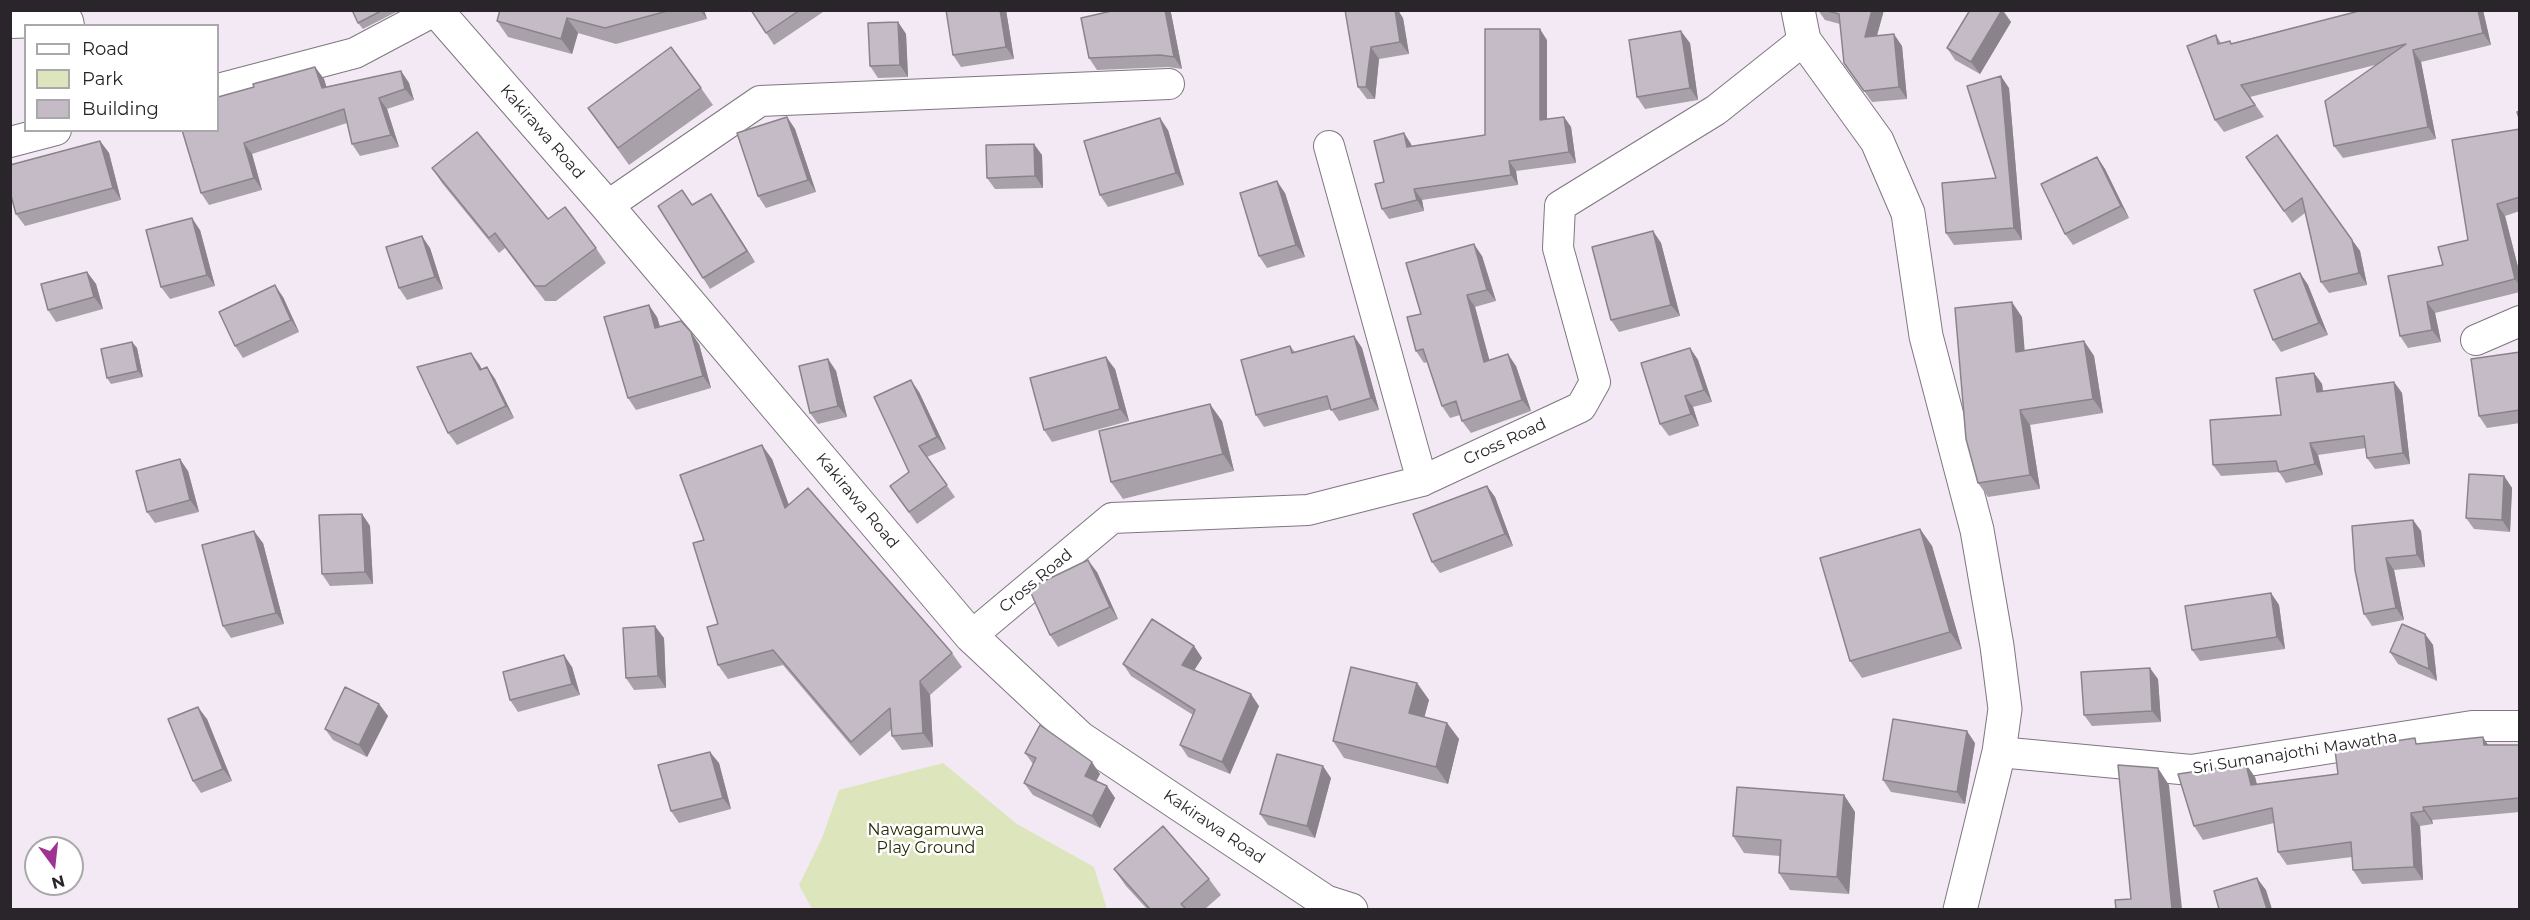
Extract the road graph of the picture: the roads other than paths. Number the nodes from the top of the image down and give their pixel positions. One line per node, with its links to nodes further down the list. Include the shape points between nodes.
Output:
1 (436, 10): 6 (street, via 355,53); 10 (street, Kakirawa Road)
2 (10, 23): 3 (street)
3 (69, 24)
4 (1801, 25): 13 (street, Cross Road, via 1716,110 1560,206 1558,248 1594,382 1581,406); 16 (street, via 1876,141 1908,213 1926,336 1977,530 1995,634 2005,710)
5 (1169, 84): 10 (street, via 760,101)
6 (219, 89)
7 (48, 132): 8 (street)
8 (10, 142)
9 (1329, 146): 13 (street)
10 (607, 206): 14 (street, Kakirawa Road)
11 (2520, 321): 12 (street)
12 (2476, 340)
13 (1422, 481): 14 (street, Cross Road, via 1308,510 1112,518)
14 (971, 636): 17 (street, Kakirawa Road, via 1080,738 1326,902)
15 (2520, 726): 16 (street, Sri Sumanajothi Mawatha, via 2472,726 2191,770)
16 (1999, 752): 18 (street)
17 (1351, 909)
18 (1960, 909)

